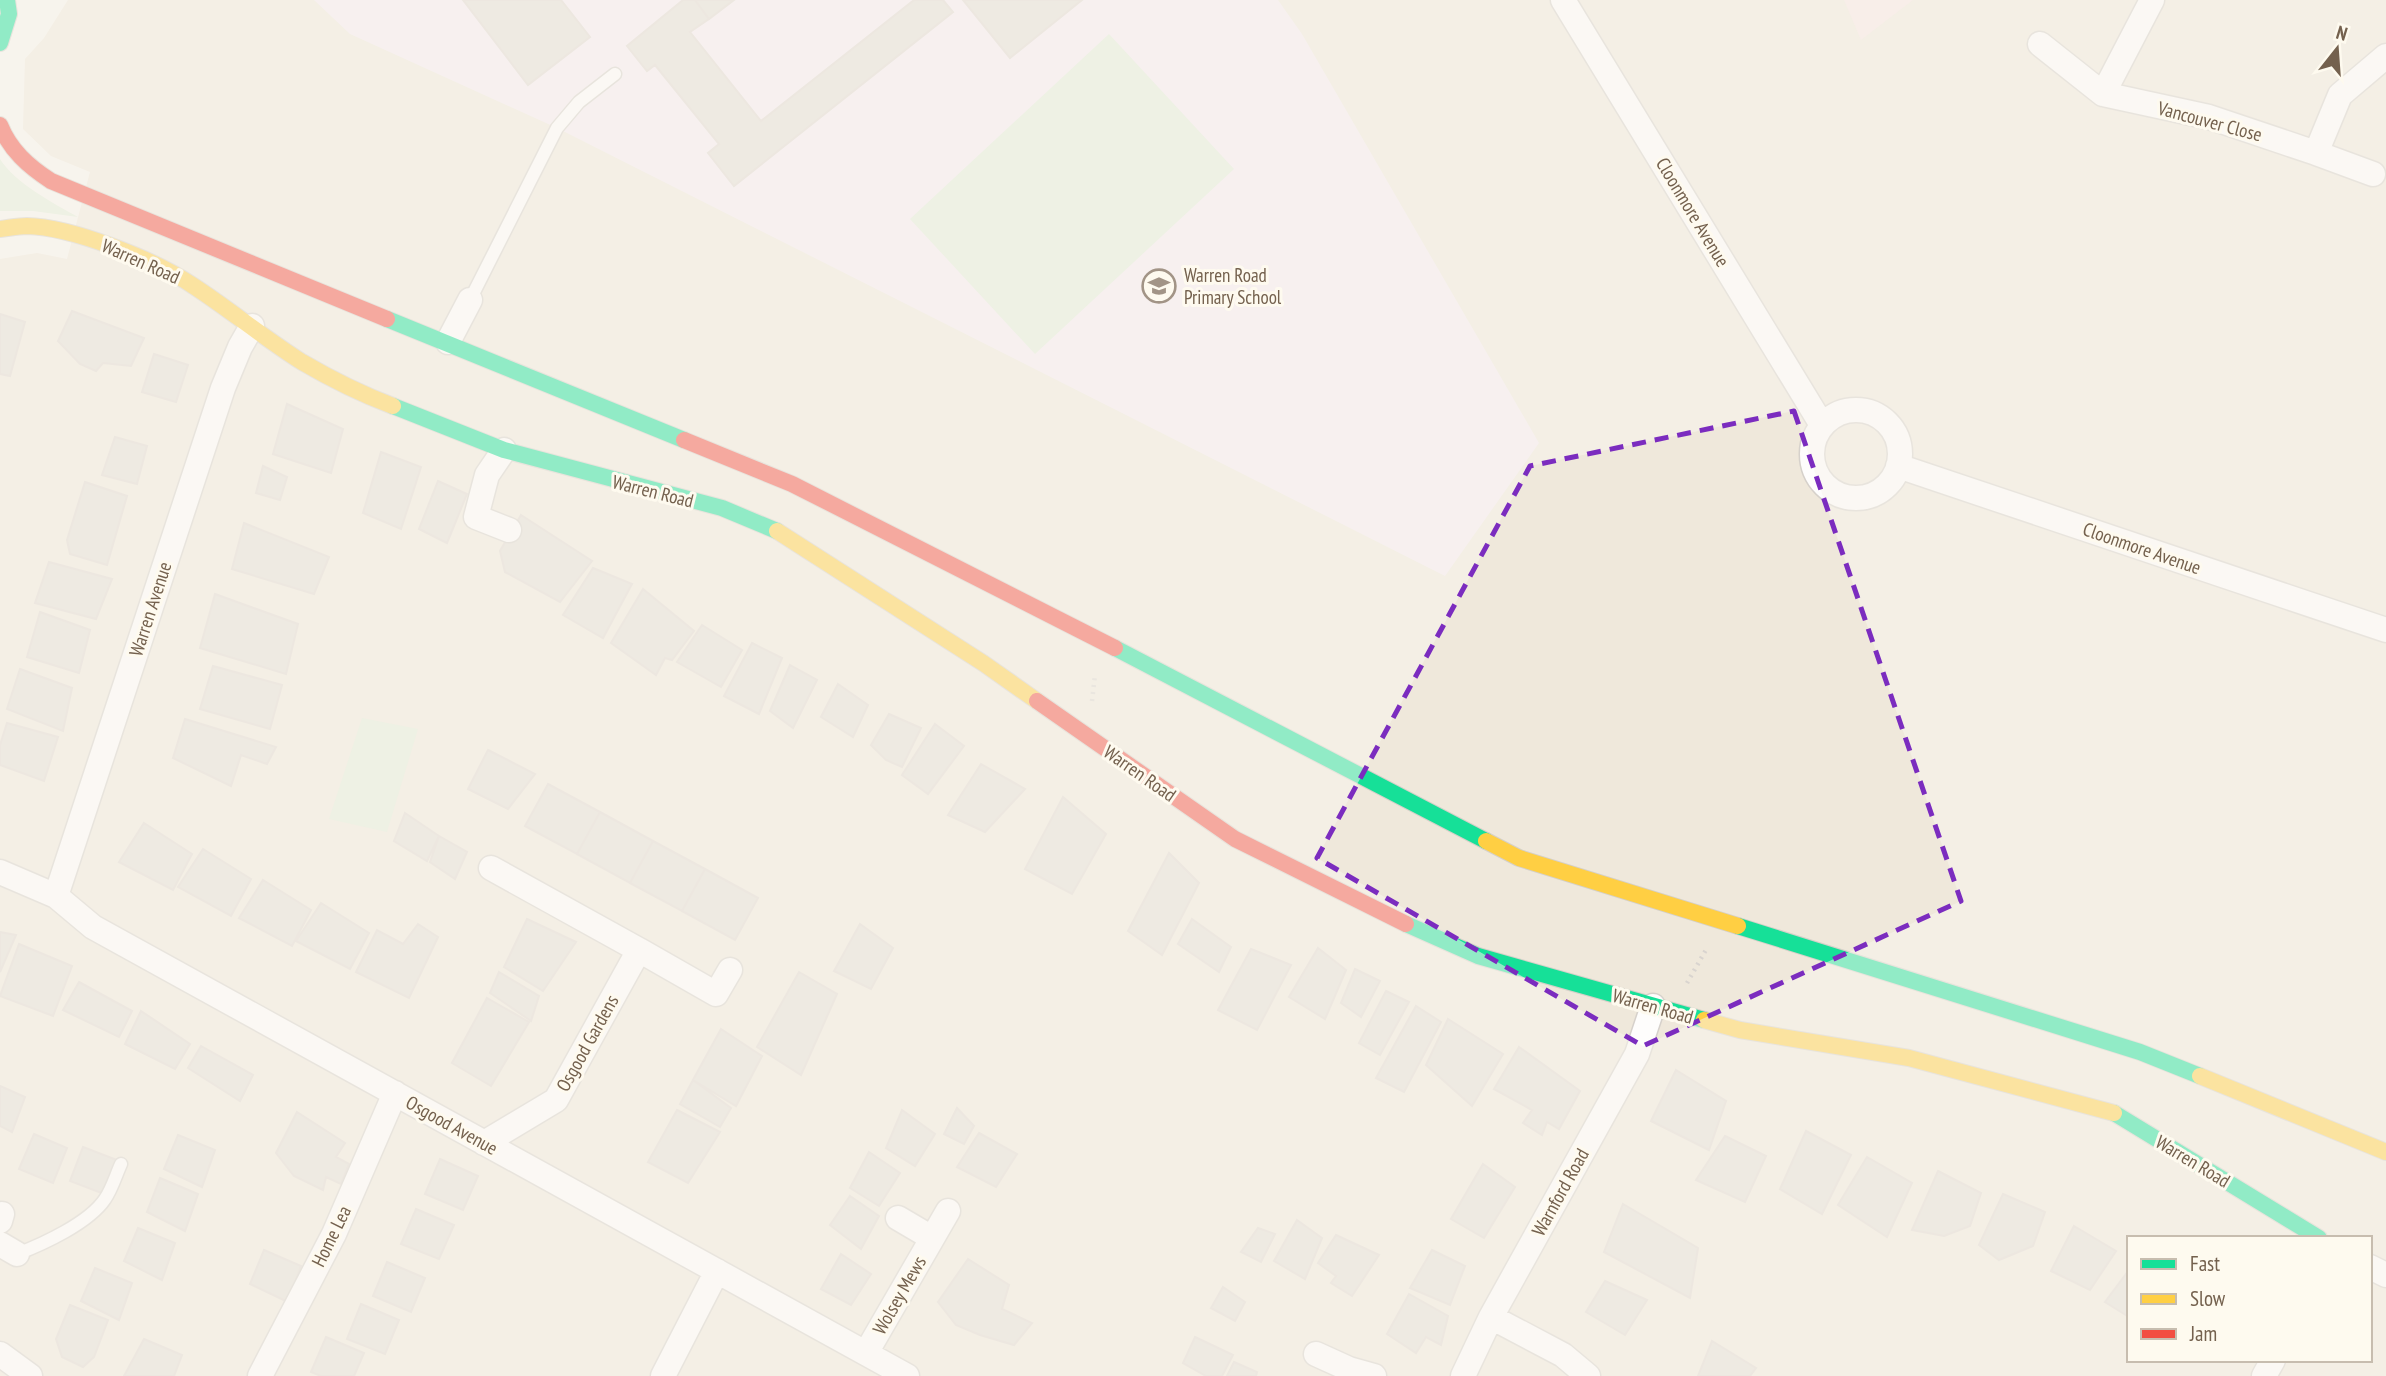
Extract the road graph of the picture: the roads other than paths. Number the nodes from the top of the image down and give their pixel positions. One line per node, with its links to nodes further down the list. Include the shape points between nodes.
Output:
1 (1563, 0): 16 (street, Cloonmore Avenue)
2 (2152, 0): 8 (street)
3 (14, 1): 4 (street)
4 (0, 43)
5 (2040, 44): 8 (street, Vancouver Close)
6 (2386, 56): 10 (street, via 2340,95)
7 (615, 74): 13 (lane, via 579,102 557,128)
8 (2103, 94): 10 (street, Vancouver Close, via 2209,117)
9 (0, 125): 15 (street, Warren Road, via 11,148 51,181)
10 (2316, 153): 11 (street, Vancouver Close)
11 (2373, 174)
12 (0, 229): 14 (street, Warren Road, via 55,230 111,246 182,278)
13 (470, 300): 15 (street)
14 (252, 326): 17 (street, Warren Road, via 301,361 359,393); 23 (street, Warren Avenue, via 223,387)
15 (448, 342): 29 (street, Warren Road, via 792,484 1519,858 2140,1052)
16 (1822, 425): 18 (street, via 1848,410 1877,415 1896,437); 18 (street, via 1815,436 1813,465 1828,489 1848,496 1869,496 1892,479)
17 (504, 450): 19 (street, via 487,475 477,517); 26 (street, Warren Road, via 722,508 784,534 983,663 1235,839 1478,956)
18 (1898, 466): 20 (street, Cloonmore Avenue)
19 (509, 530)
20 (2386, 630)
21 (491, 868): 24 (street)
22 (0, 872): 23 (street, Osgood Avenue)
23 (56, 896): 27 (street, Osgood Avenue, via 93,927)
24 (639, 950): 25 (street, via 716,994); 28 (street, Osgood Gardens, via 556,1100)
25 (730, 970)
26 (1662, 1009): 33 (street, Warren Road, via 1740,1030 1909,1058 2112,1112); 37 (street, Warnford Road)
27 (395, 1093): 28 (street, Osgood Avenue); 43 (street, Home Lea, via 334,1234)
28 (484, 1143): 36 (street, Osgood Avenue)
29 (2386, 1152)
30 (121, 1164): 35 (lane, via 106,1199 93,1212 50,1241)
31 (948, 1211): 34 (street, Wolsey Mews)
32 (898, 1218): 34 (street, Wolsey Mews)
33 (2316, 1236)
34 (932, 1237): 38 (street, Wolsey Mews)
35 (9, 1249)
36 (717, 1271): 38 (street, Osgood Avenue); 44 (street)
37 (1491, 1317): 47 (street, Warnford Road); 48 (street, via 1563,1355)
38 (866, 1353): 45 (street, Osgood Avenue)
39 (0, 1354): 42 (street)
40 (1316, 1354): 41 (street)
41 (1347, 1372): 46 (street)
42 (30, 1376)
43 (260, 1376)
44 (663, 1376)
45 (907, 1376)
46 (1374, 1376)
47 (1463, 1376)
48 (1588, 1376)

